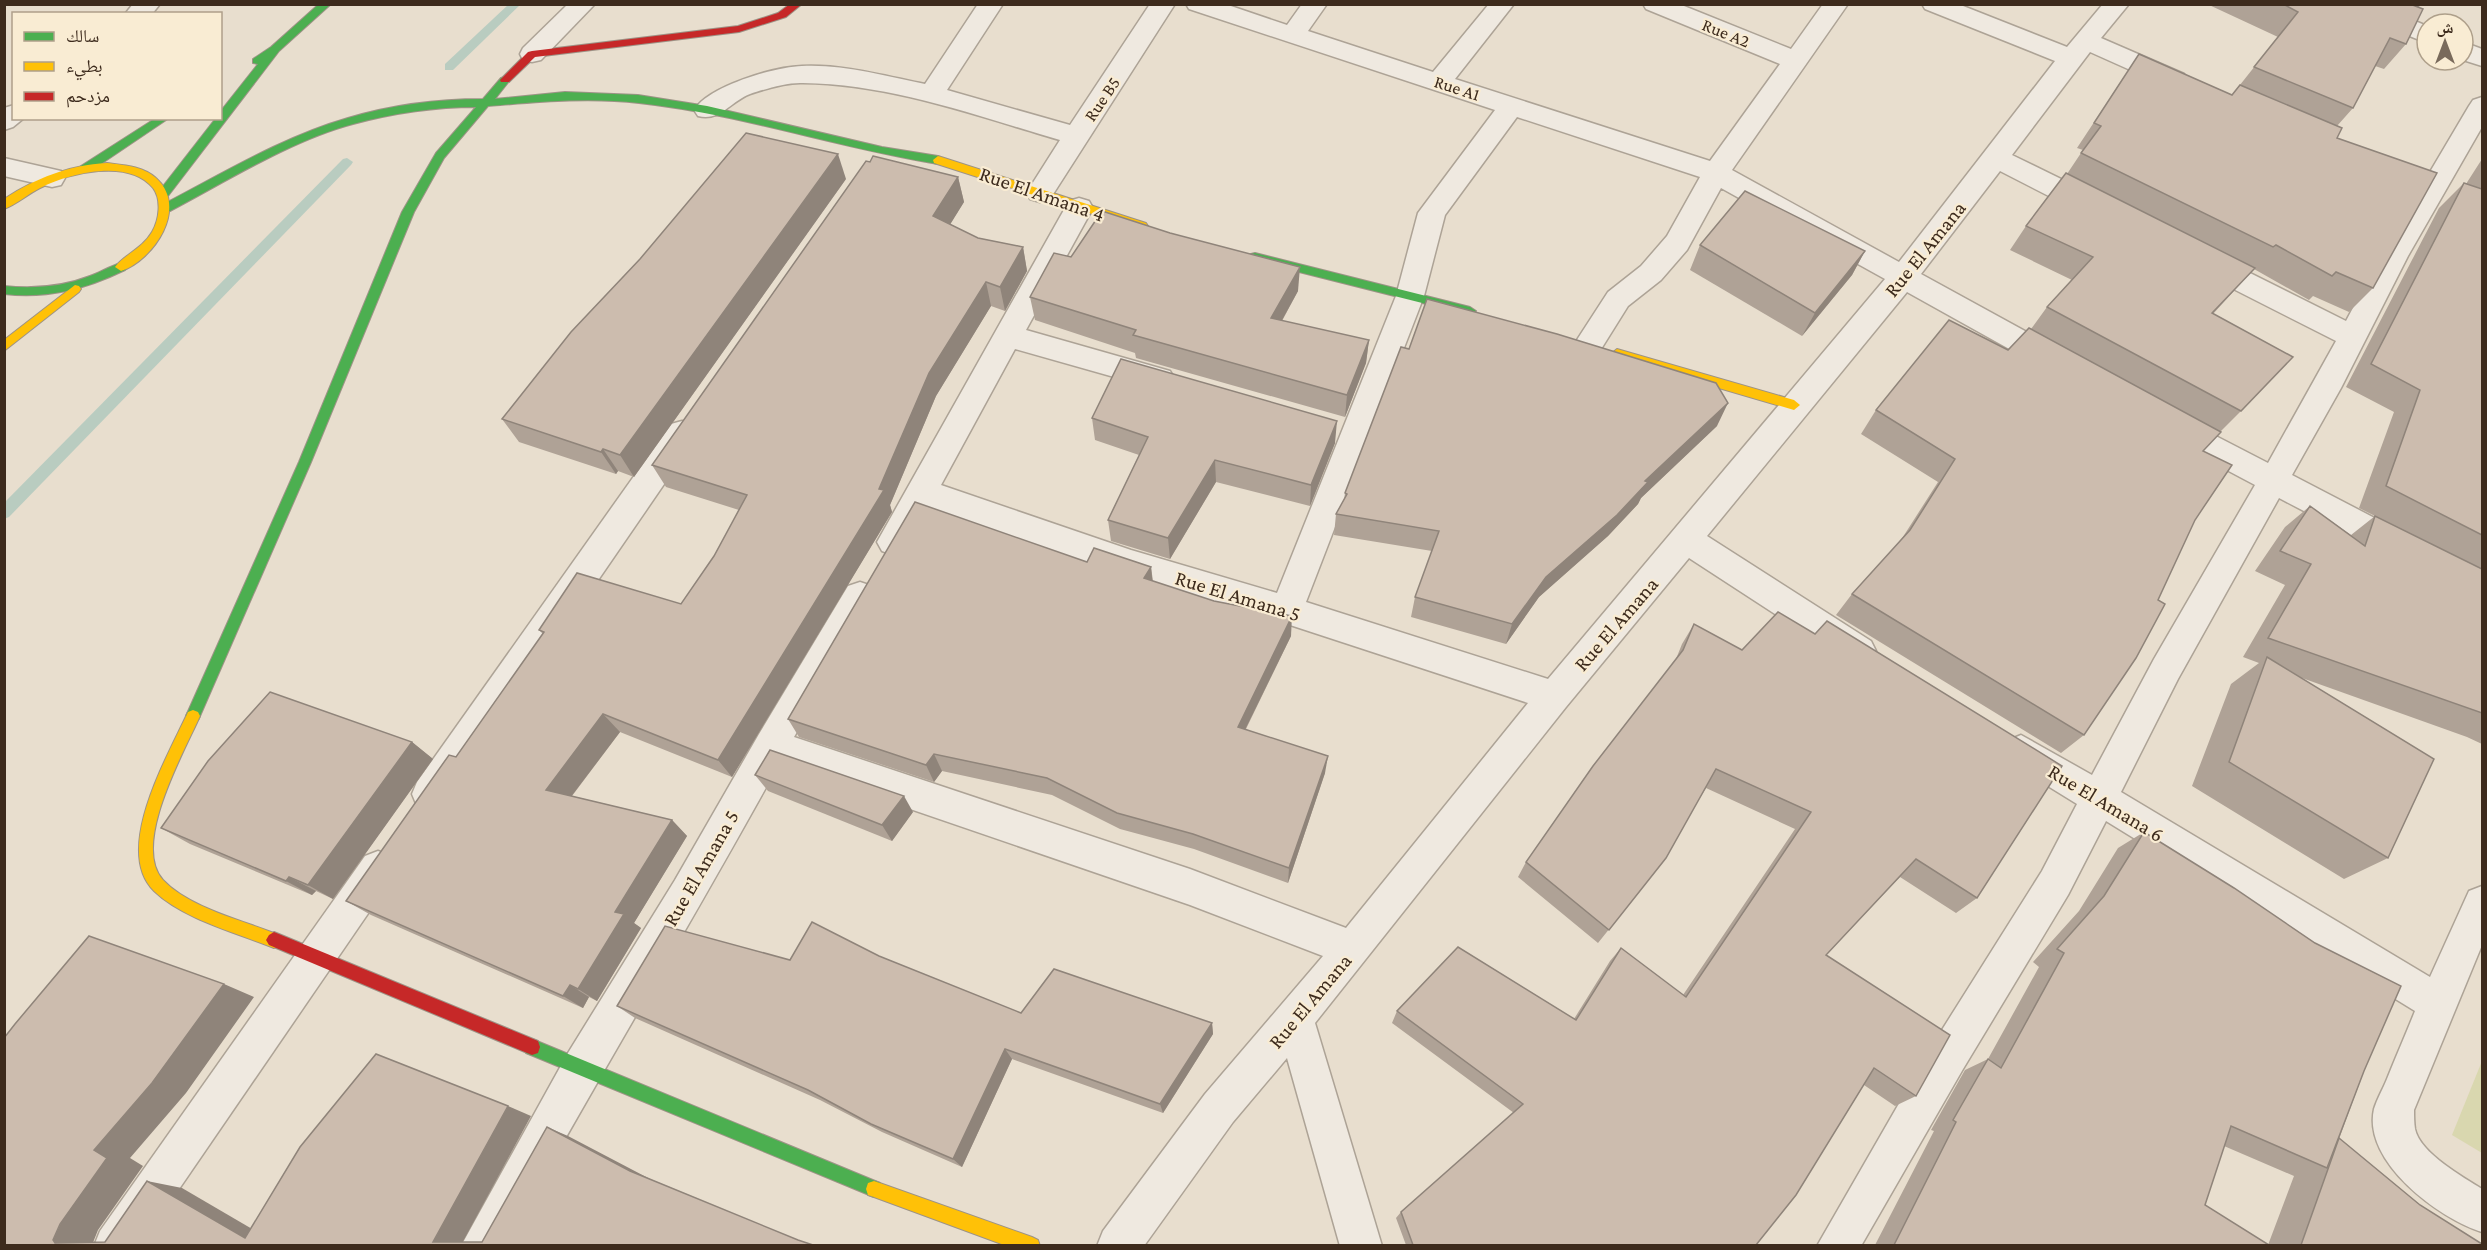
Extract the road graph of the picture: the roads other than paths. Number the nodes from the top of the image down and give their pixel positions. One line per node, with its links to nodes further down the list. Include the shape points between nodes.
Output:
1 (326, 4): 16 (main road)
2 (583, 4): 18 (street)
3 (797, 4): 18 (main road, via 782,15 739,29)
4 (991, 4): 23 (street)
5 (1163, 4): 31 (street, Rue B5)
6 (1198, 4): 15 (street, Rue A1)
7 (1315, 4): 15 (street)
8 (1502, 4): 21 (street)
9 (1655, 4): 19 (street, Rue A2)
10 (1836, 4): 19 (street)
11 (1934, 4): 17 (street)
12 (2118, 4): 17 (street, Rue El Amana)
13 (2351, 4): 14 (street)
14 (2415, 30)
15 (1292, 36): 21 (street, Rue A1)
16 (275, 50): 20 (main road); 28 (main road)
17 (2079, 50): 22 (street); 33 (street, Rue El Amana)
18 (532, 54): 24 (main road)
19 (1797, 61): 36 (street)
20 (239, 73)
21 (1439, 82): 25 (street, Rue A1)
22 (2196, 89)
23 (931, 94): 27 (street, via 864,80 801,74 740,88); 31 (street)
24 (486, 104): 27 (main road, Rue El Amana 4, via 565,96 638,99); 42 (main road, Rue El Amana 4, via 440,104 350,121 292,143); 74 (main road, via 440,156 408,212 306,462 158,797 148,830 145,861 153,881 177,899)
25 (1512, 105): 36 (street, Rue A1); 51 (street, via 1432,213)
26 (2482, 106): 54 (street)
27 (707, 110): 32 (main road, Rue El Amana 4)
28 (222, 118)
29 (161, 120): 35 (main road)
30 (221, 120): 40 (main road)
31 (1077, 136): 39 (street, Rue B5)
32 (882, 151): 38 (street); 39 (main road, Rue El Amana 4, via 949,162)
33 (1996, 158): 44 (street); 48 (street, Rue El Amana)
34 (4, 167): 37 (street)
35 (84, 169): 37 (main road); 40 (main road, via 126,169 143,174)
36 (1716, 173): 48 (street, Rue A1); 55 (street, via 1677,243 1652,273 1618,299)
37 (52, 178): 41 (main road)
38 (861, 180)
39 (1040, 192): 43 (main road, Rue El Amana 4)
40 (164, 193): 42 (main road)
41 (4, 205)
42 (166, 208): 49 (main road, via 161,226 149,244 129,262)
43 (1079, 208): 45 (main road, Rue El Amana 4); 53 (street, Rue El Amana 5)
44 (2122, 221)
45 (1153, 229)
46 (2174, 248): 54 (street)
47 (1237, 252): 51 (main road)
48 (1903, 276): 57 (street, Rue A1); 59 (street, Rue El Amana)
49 (77, 288): 50 (main road, via 46,294); 56 (main road)
50 (4, 290)
51 (1410, 296): 52 (main road); 66 (street, via 1344,432)
52 (1487, 316)
53 (1009, 336): 58 (street); 63 (street, Rue El Amana 5)
54 (2353, 337): 62 (street)
55 (1584, 344): 59 (main road)
56 (4, 347)
57 (2077, 374)
58 (1188, 387)
59 (1794, 405): 64 (street, Rue El Amana)
60 (697, 412): 74 (street)
61 (2148, 414): 62 (street)
62 (2273, 480): 65 (street); 71 (street, via 2166,669)
63 (923, 492): 66 (street, Rue El Amana 5, via 1131,564); 70 (street, Rue El Amana 5)
64 (1687, 540): 67 (street); 68 (street, Rue El Amana)
65 (2482, 590)
66 (1287, 610): 68 (street, Rue El Amana 5)
67 (1888, 670)
68 (1554, 696): 73 (street, Rue El Amana)
69 (1999, 738): 71 (street, Rue El Amana 6)
70 (771, 745): 73 (street, via 1190,887); 77 (street, Rue El Amana 5, via 688,893)
71 (2100, 799): 75 (street, Rue El Amana 6); 84 (street, via 2055,883 1948,1055)
72 (2482, 904): 75 (street)
73 (1353, 949): 76 (street, Rue El Amana)
74 (316, 957): 77 (main road); 79 (street)
75 (2438, 1003): 78 (street, via 2394,1110 2392,1126 2398,1145 2411,1161)
76 (1295, 1019): 82 (street, Rue El Amana, via 1219,1108); 83 (street)
77 (582, 1067): 80 (street, Rue El Amana 5); 81 (main road, via 857,1183)
78 (2482, 1212)
79 (115, 1245)
80 (482, 1245)
81 (1032, 1245)
82 (1118, 1245)
83 (1360, 1245)
84 (1838, 1245)

